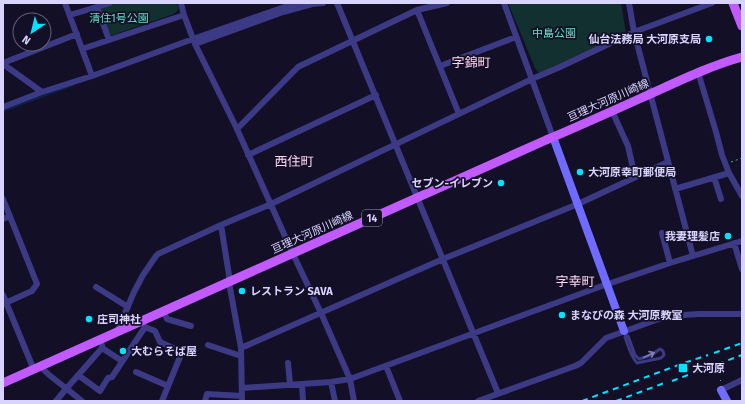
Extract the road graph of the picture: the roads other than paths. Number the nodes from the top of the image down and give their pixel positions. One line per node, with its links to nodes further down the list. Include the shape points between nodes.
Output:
1 (65, 3): 15 (street)
2 (110, 3): 12 (street)
3 (181, 3): 16 (street)
4 (296, 3): 13 (street)
5 (323, 3): 13 (street)
6 (337, 3): 22 (street)
7 (447, 3): 14 (street)
8 (504, 3): 20 (street)
9 (629, 3): 18 (street)
10 (712, 3): 18 (street)
11 (733, 3): 17 (main road)
12 (97, 7): 15 (street); 21 (street)
13 (282, 8): 23 (street)
14 (417, 10): 22 (street); 27 (street)
15 (70, 15): 19 (street)
16 (184, 15): 21 (street); 23 (street)
17 (742, 26)
18 (634, 32): 30 (street); 32 (street)
19 (77, 34): 24 (street); 26 (street)
20 (516, 37): 27 (street); 30 (street)
21 (109, 40): 24 (street)
22 (353, 40): 33 (street); 37 (street, via 298,67)
23 (194, 42): 29 (street); 37 (street)
24 (82, 49): 29 (street)
25 (742, 57): 28 (main road, 亘理大河原川崎線 / 14)
26 (3, 63): 31 (street)
27 (440, 66): 36 (street)
28 (698, 72): 32 (main road, 亘理大河原川崎線 / 14); 42 (street)
29 (92, 76): 31 (street)
30 (532, 79): 36 (street); 38 (street)
31 (42, 92): 34 (street)
32 (650, 94): 35 (main road, 亘理大河原川崎線 / 14); 41 (street)
33 (376, 95): 39 (street); 40 (street)
34 (3, 107)
35 (612, 111): 38 (main road, 亘理大河原川崎線 / 14); 43 (street, via 628,146)
36 (459, 114): 39 (street)
37 (236, 129): 40 (street)
38 (553, 137): 47 (main road, 亘理大河原川崎線 / 14); 51 (street)
39 (396, 144): 47 (street); 50 (street)
40 (248, 155): 50 (street)
41 (668, 162): 43 (street); 45 (street)
42 (729, 173): 44 (street); 46 (street)
43 (635, 177): 51 (street)
44 (714, 177): 45 (street); 49 (street)
45 (675, 188): 59 (street)
46 (742, 195)
47 (417, 198): 58 (main road, 亘理大河原川崎線 / 14); 60 (street)
48 (3, 199): 52 (street)
49 (721, 199)
50 (271, 204): 54 (street); 58 (street)
51 (578, 204): 60 (street); 64 (street)
52 (10, 216): 53 (street); 67 (street, via 37,284 32,291)
53 (3, 219)
54 (221, 225): 63 (street); 68 (street, via 158,254 143,275)
55 (662, 233): 61 (street)
56 (742, 241): 57 (street)
57 (734, 243): 59 (street); 62 (street)
58 (293, 254): 63 (main road, 亘理大河原川崎線 / 14); 70 (street)
59 (693, 256): 61 (street)
60 (443, 259): 70 (street); 76 (street)
61 (670, 263): 64 (street)
62 (742, 269)
63 (229, 282): 69 (main road, 亘理大河原川崎線 / 14); 79 (street)
64 (607, 284): 75 (street); 76 (street)
65 (96, 287): 68 (street)
66 (3, 295): 67 (street)
67 (5, 303): 84 (street)
68 (128, 307): 74 (street)
69 (163, 311): 72 (main road, 亘理大河原川崎線 / 14); 73 (street, via 167,319)
70 (322, 313): 79 (street); 87 (street)
71 (742, 314): 75 (street, via 667,316)
72 (143, 324): 74 (main road, 亘理大河原川崎線 / 14); 81 (street); 94 (street, via 155,331 160,342 182,352)
73 (191, 326)
74 (117, 332): 77 (main road, 亘理大河原川崎線 / 14)
75 (625, 333): 75 (lane, one-way to 75, via 639,359 660,349 664,355 661,358 637,363); 97 (street, via 606,338 576,366)
76 (473, 334): 83 (street); 97 (street)
77 (101, 344): 81 (street); 84 (main road, 亘理大河原川崎線 / 14); 86 (street)
78 (208, 346): 80 (street)
79 (241, 348): 80 (street)
80 (242, 356): 95 (street)
81 (122, 361): 86 (street, via 100,391)
82 (288, 363): 91 (street)
83 (386, 366): 87 (street); 106 (street)
84 (38, 368): 90 (main road, 亘理大河原川崎線 / 14); 96 (street)
85 (136, 372): 94 (street)
86 (78, 375): 96 (street)
87 (350, 379): 89 (street); 105 (street)
88 (742, 380): 93 (street)
89 (331, 382): 92 (street); 104 (street)
90 (3, 384)
91 (290, 384): 92 (street); 95 (street)
92 (302, 384): 103 (street)
93 (721, 384): 108 (street)
94 (168, 386): 101 (street)
95 (242, 388): 98 (street)
96 (66, 389): 99 (street); 100 (street)
97 (498, 393): 107 (street)
98 (242, 398): 102 (street, via 207,394)
99 (56, 401)
100 (82, 401)
101 (162, 401)
102 (205, 401)
103 (303, 401)
104 (334, 401)
105 (354, 401)
106 (400, 401)
107 (478, 401)
108 (727, 401)

